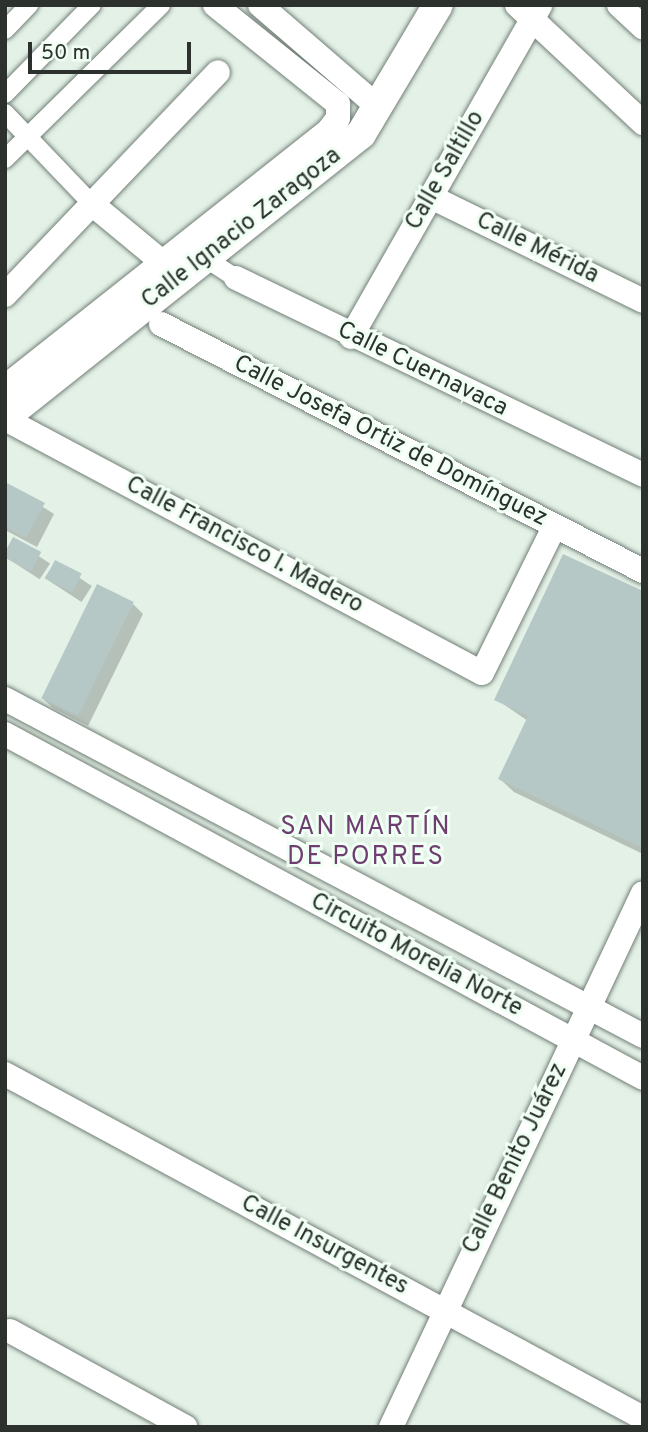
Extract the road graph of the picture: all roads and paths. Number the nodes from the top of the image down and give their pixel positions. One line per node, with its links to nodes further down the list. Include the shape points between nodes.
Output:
1 (29, 5): 10 (street)
2 (92, 5): 12 (street)
3 (161, 5): 16 (street)
4 (215, 5): 21 (street, via 338,104 338,118 329,130)
5 (260, 5): 13 (street)
6 (438, 5): 13 (street, Calle Ignacio Zaragoza)
7 (619, 5): 9 (street)
8 (529, 10): 15 (street); 18 (street, Calle Saltillo)
9 (643, 27)
10 (5, 30)
11 (218, 72): 19 (street)
12 (5, 94)
13 (378, 107): 20 (street, Calle Ignacio Zaragoza, via 361,134)
14 (5, 113): 16 (street)
15 (643, 122)
16 (28, 137): 17 (street); 19 (street)
17 (5, 159)
18 (431, 197): 24 (street, Calle Mérida); 26 (street, Calle Saltillo)
19 (92, 204): 21 (street); 23 (street)
20 (205, 258): 22 (street, Calle Cuernavaca); 25 (street, Calle Ignacio Zaragoza)
21 (161, 261): 27 (street)
22 (236, 278): 26 (street, Calle Cuernavaca)
23 (5, 295)
24 (643, 302)
25 (150, 317): 28 (street, Calle Ignacio Zaragoza); 30 (street, Calle Josefa Ortiz de Domínguez)
26 (351, 337): 29 (street, Calle Cuernavaca)
27 (8, 380)
28 (5, 418): 30 (street, Calle Francisco I. Madero, via 482,673)
29 (643, 475)
30 (554, 527): 31 (street, Calle Josefa Ortiz de Domínguez)
31 (643, 571)
32 (5, 699): 35 (street, Circuito Morelia Norte)
33 (5, 734): 37 (street, Circuito Morelia Norte)
34 (643, 893): 35 (street, Calle Benito Juárez)
35 (588, 1009): 36 (street, Circuito Morelia Norte); 37 (street, Calle Benito Juárez)
36 (643, 1036)
37 (573, 1041): 39 (street, Circuito Morelia Norte); 40 (street, Calle Benito Juárez)
38 (5, 1074): 40 (street, Calle Insurgentes)
39 (643, 1078)
40 (444, 1310): 42 (street, Calle Insurgentes); 44 (street, Calle Benito Juárez)
41 (10, 1331): 43 (street)
42 (643, 1418)
43 (185, 1427)
44 (391, 1427)

